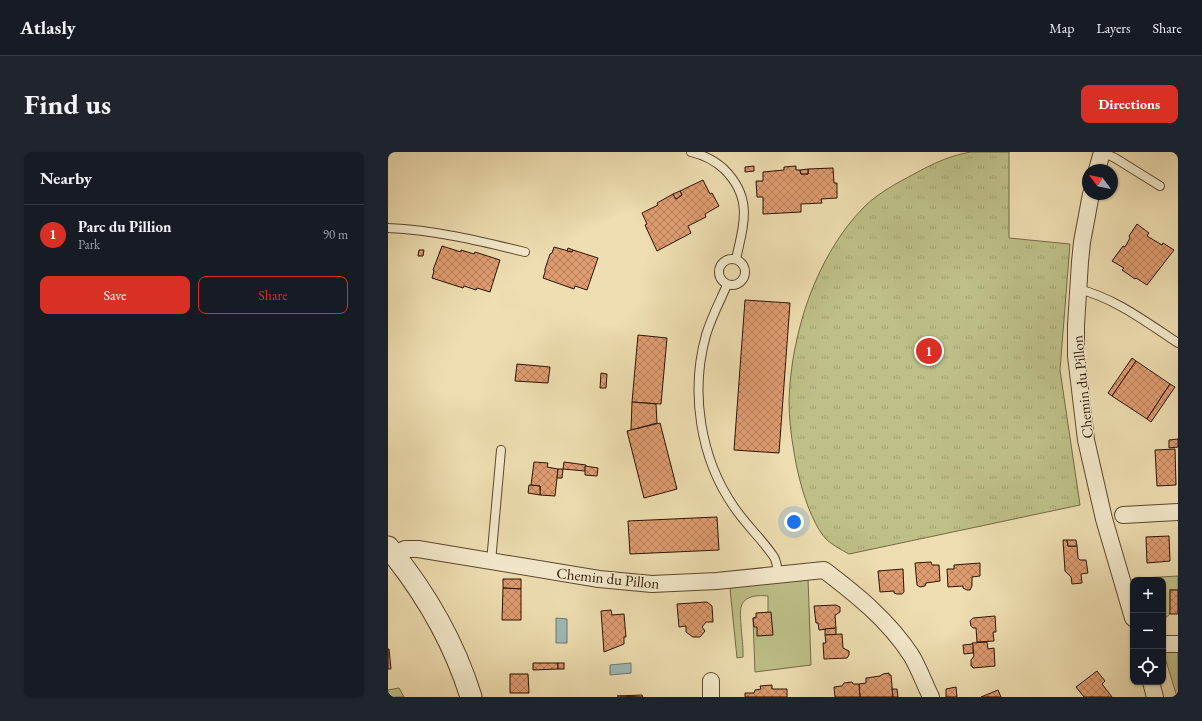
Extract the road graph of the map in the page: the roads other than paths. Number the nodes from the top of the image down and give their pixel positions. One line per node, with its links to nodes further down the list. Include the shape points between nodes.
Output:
1 (691, 152): 8 (lane, via 710,158 738,185 742,195 745,222)
2 (1102, 152): 3 (street); 4 (lane)
3 (1099, 164)
4 (1160, 186)
5 (1090, 200): 10 (street, Chemin du Pillon, via 1082,242)
6 (388, 228): 7 (lane, via 477,240)
7 (525, 252)
8 (736, 259): 9 (lane, via 744,266 744,276 737,284); 9 (lane, via 725,259 718,268 720,278)
9 (727, 284): 17 (lane, via 706,335 699,370 703,440 722,488 734,508 774,558)
10 (1078, 289): 11 (lane, via 1095,293 1125,308); 18 (street, Chemin du Pillon, via 1076,356 1086,440 1101,508)
11 (1178, 343)
12 (501, 450): 16 (lane)
13 (1178, 512): 14 (street)
14 (1123, 515)
15 (391, 551): 16 (street, Chemin du Pillon, via 418,549); 23 (street, via 439,621 463,672)
16 (491, 562): 17 (street, Chemin du Pillon, via 599,579 652,584 717,581)
17 (779, 574): 22 (street, Chemin du Pillon, via 824,570 863,600 886,622 912,657)
18 (1132, 613)
19 (1166, 644): 20 (street)
20 (1178, 644)
21 (1152, 685): 24 (street)
22 (928, 695)
23 (471, 697)
24 (1156, 697)

